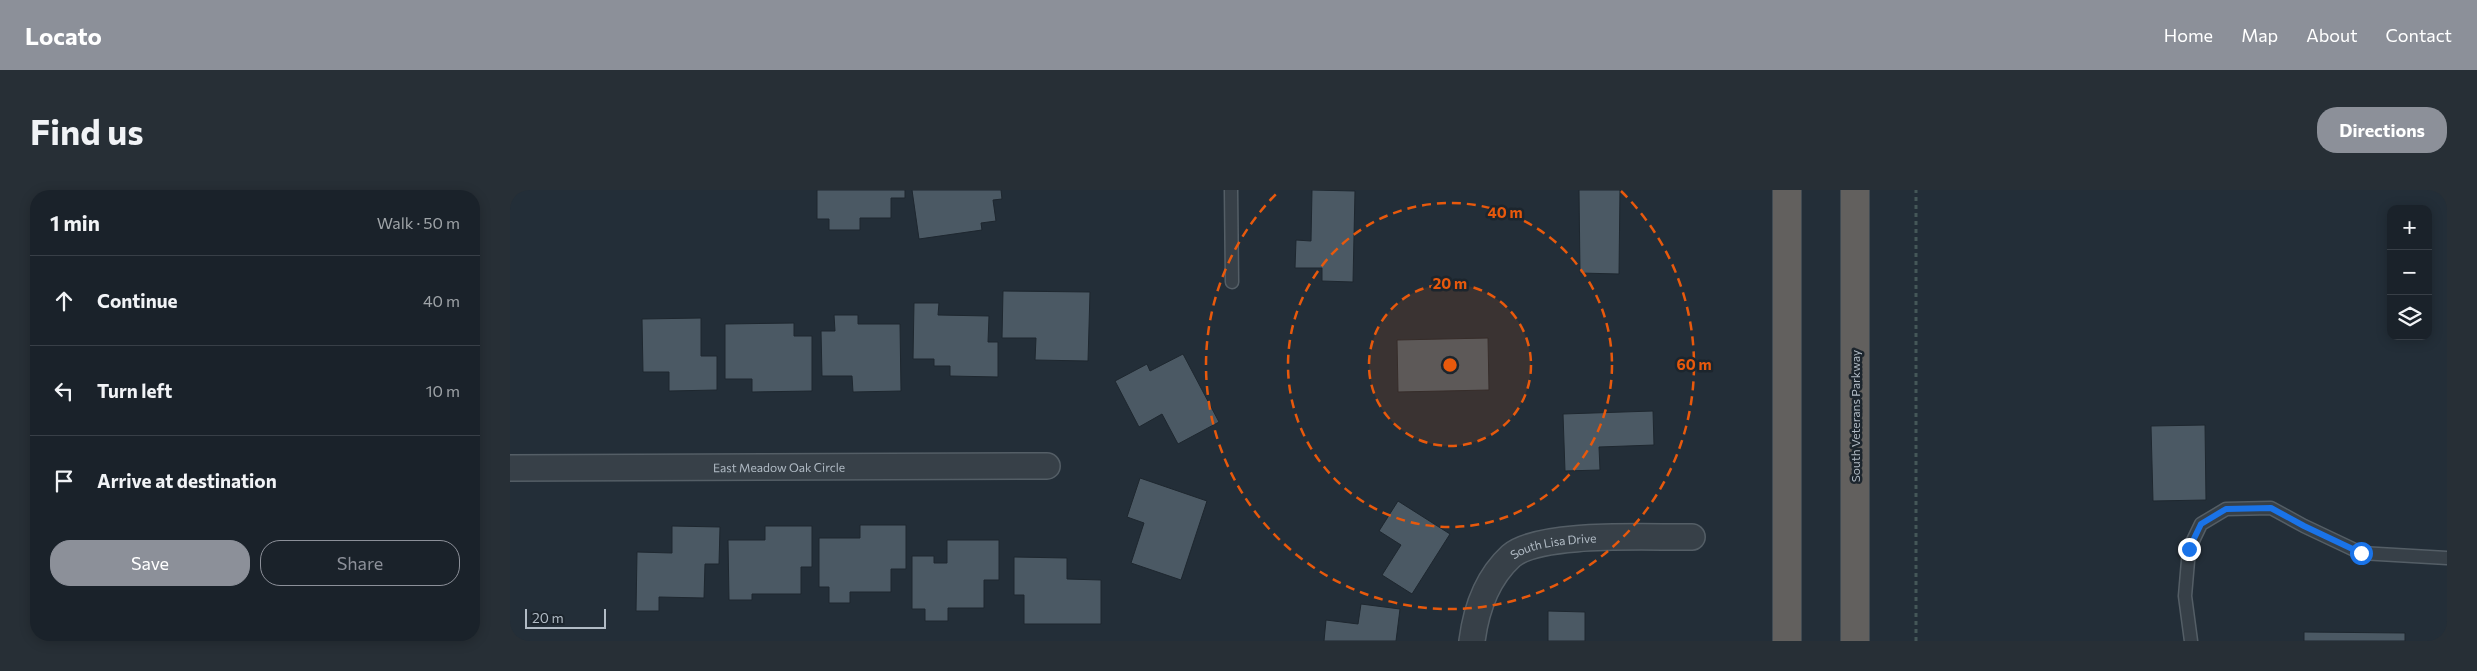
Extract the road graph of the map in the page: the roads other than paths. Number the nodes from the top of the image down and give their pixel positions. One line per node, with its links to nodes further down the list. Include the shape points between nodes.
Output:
1 (1231, 190): 4 (lane)
2 (1787, 190): 10 (highway)
3 (1855, 190): 11 (highway, South Veterans Parkway)
4 (1232, 282)
5 (1047, 466): 6 (street, East Meadow Oak Circle)
6 (510, 468)
7 (1692, 537): 9 (street, South Lisa Drive, via 1561,540 1532,546 1512,555 1478,605)
8 (2447, 558): 12 (lane, via 2361,553 2271,508 2226,509 2201,524 2189,549 2185,596)
9 (1472, 641)
10 (1787, 641)
11 (1856, 641)
12 (2191, 641)

